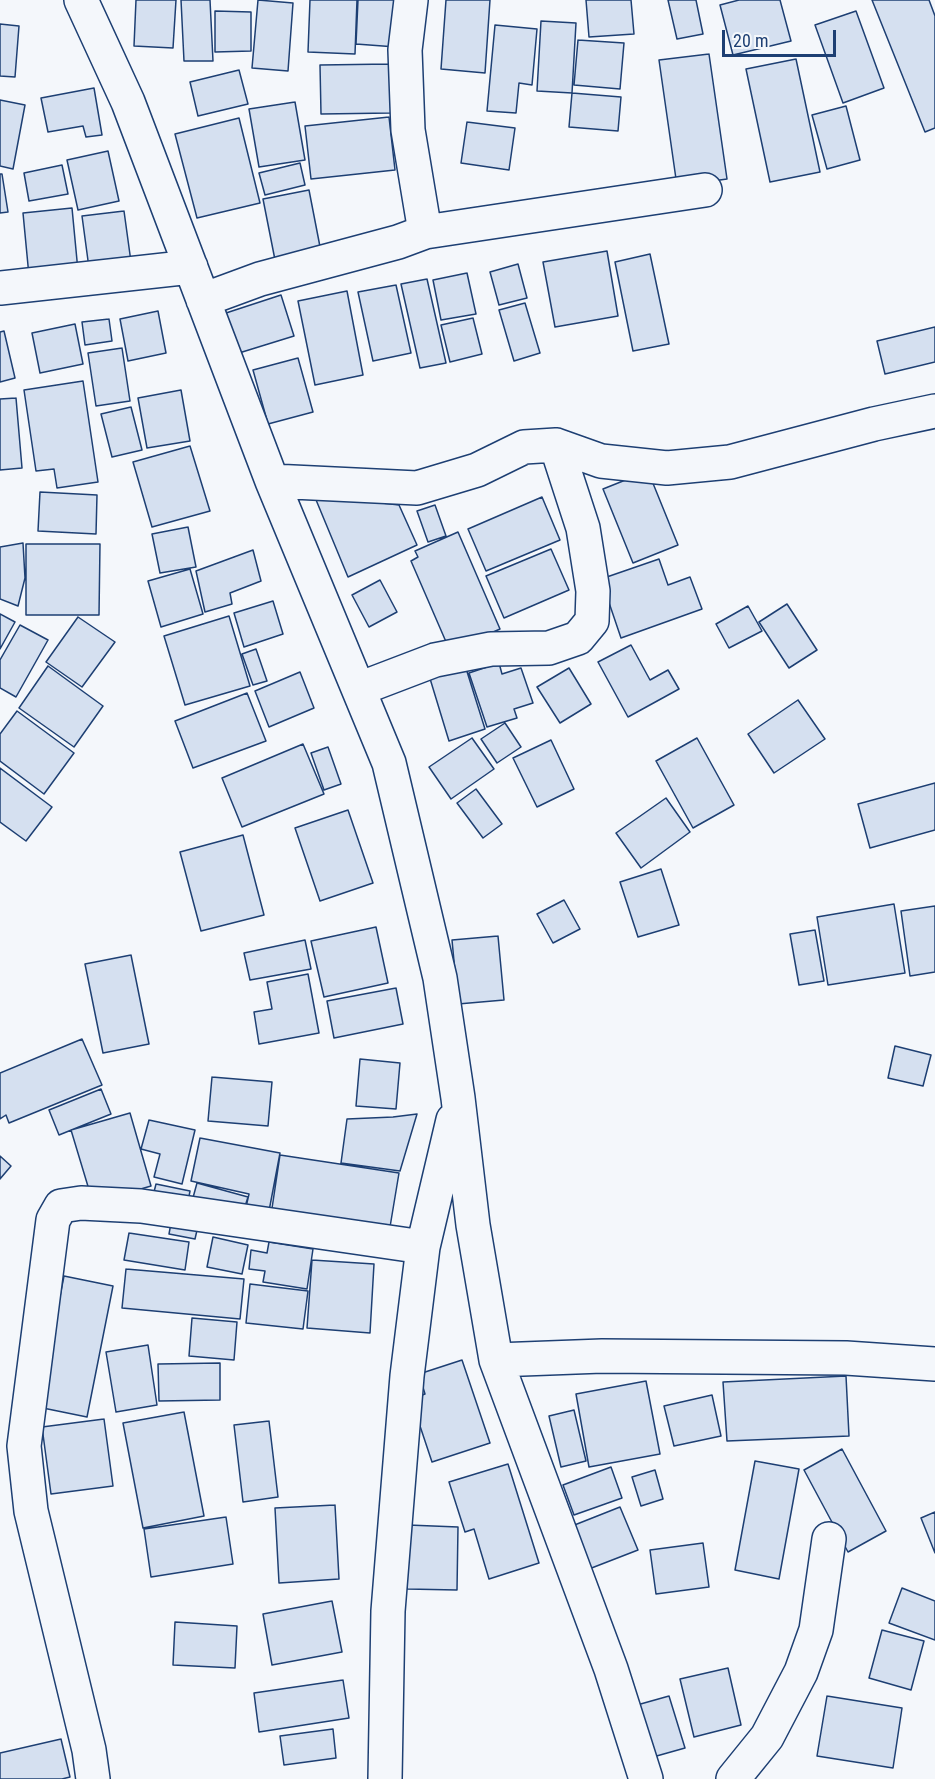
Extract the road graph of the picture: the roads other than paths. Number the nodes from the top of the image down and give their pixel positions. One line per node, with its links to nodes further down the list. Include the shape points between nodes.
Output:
1 (81, 0): 5 (street, via 128,102)
2 (411, 0): 4 (street, via 405,50 408,130)
3 (705, 190): 4 (street)
4 (425, 232): 7 (street, via 260,279)
5 (191, 267): 6 (street); 7 (street)
6 (0, 288)
7 (203, 300): 10 (street)
8 (935, 411): 9 (street, via 730,462 666,468 601,461)
9 (556, 445): 10 (street, via 524,447 477,470 417,488); 11 (street, via 583,528 594,591 592,621 578,638 549,648 491,649 435,660)
10 (272, 481): 11 (street)
11 (359, 689): 12 (street, via 389,763 440,978)
12 (458, 1098): 13 (street); 14 (street, via 473,1225)
13 (423, 1247): 17 (street, via 141,1206 61,1206 53,1220 24,1446 31,1511); 18 (street, via 407,1376 388,1611)
14 (496, 1360): 15 (street, via 602,1356 835,1358); 19 (street, via 611,1669)
15 (935, 1364)
16 (829, 1539): 20 (street, via 816,1630 801,1672 767,1737)
17 (93, 1779)
18 (385, 1779)
19 (646, 1779)
20 (733, 1779)

